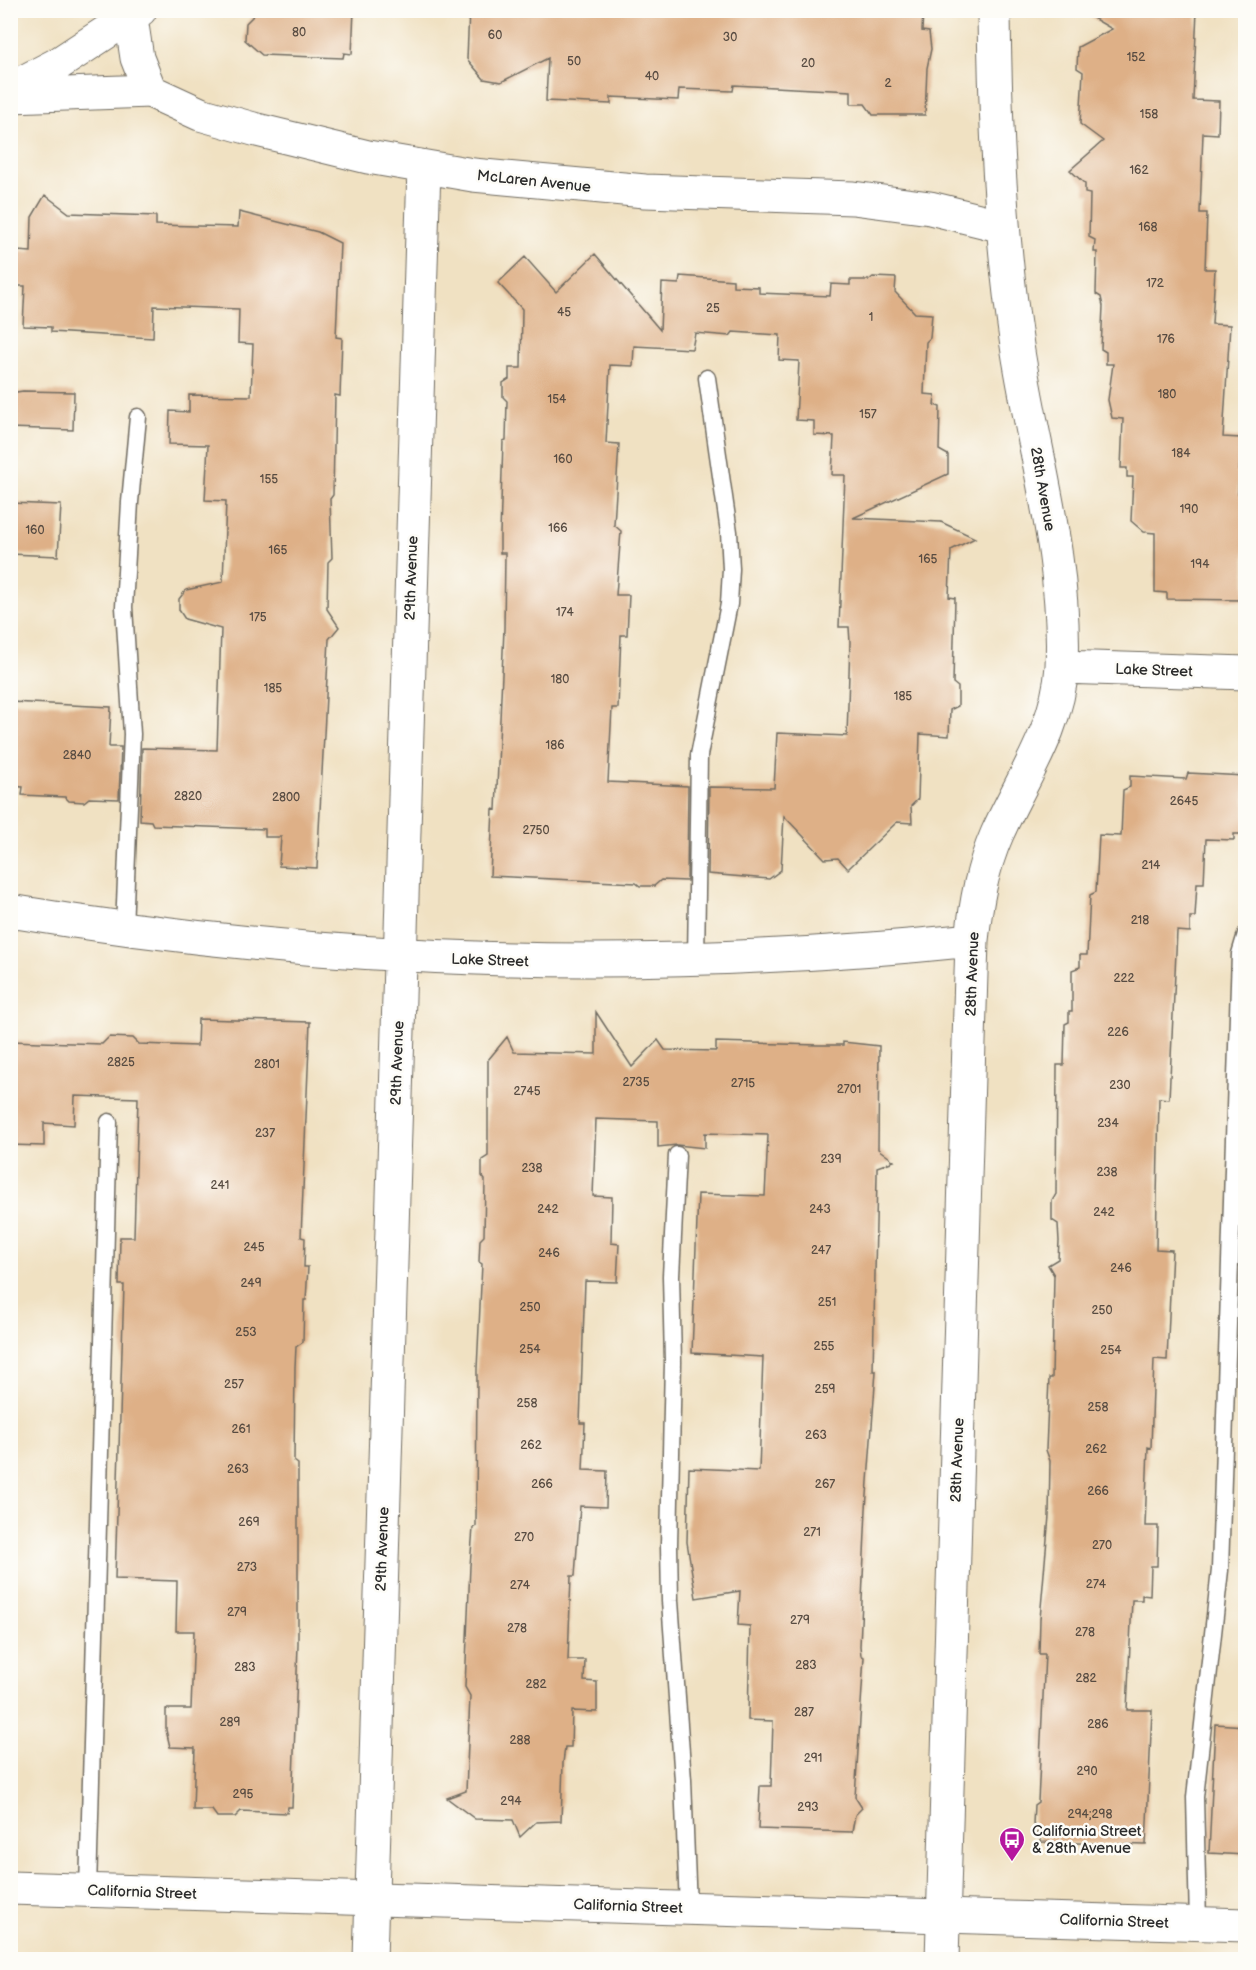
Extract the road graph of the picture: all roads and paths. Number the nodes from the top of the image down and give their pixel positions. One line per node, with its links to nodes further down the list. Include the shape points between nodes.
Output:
1 (994, 10): 7 (street, 28th Avenue)
2 (135, 14): 3 (street, via 58,64); 4 (street, via 137,58)
3 (10, 89)
4 (150, 91): 5 (street); 6 (street, McLaren Avenue, via 200,114 322,146)
5 (10, 96)
6 (424, 167): 7 (street, McLaren Avenue, via 645,191 853,198 930,208); 16 (street, 29th Avenue)
7 (1003, 226): 10 (street, 28th Avenue, via 1016,341 1055,558)
8 (707, 378): 17 (lane, via 731,569 729,604 699,755)
9 (138, 417): 13 (lane, via 124,607 132,734)
10 (1062, 667): 11 (street, Lake Street); 15 (street, 28th Avenue, via 1047,734 984,867)
11 (1245, 673)
12 (10, 911): 13 (street, Lake Street)
13 (124, 928): 16 (street, Lake Street)
14 (1245, 934): 25 (lane, via 1240,954 1220,1570 1195,1797)
15 (972, 940): 17 (street, Lake Street); 24 (street, 28th Avenue)
16 (400, 955): 17 (street, Lake Street, via 534,961); 22 (street, 29th Avenue)
17 (696, 960)
18 (109, 1122): 21 (lane)
19 (677, 1155): 23 (lane, via 671,1276 669,1567)
20 (10, 1888): 21 (street, California Street)
21 (88, 1890): 22 (street, California Street)
22 (372, 1898): 23 (street, California Street); 27 (street, 29th Avenue)
23 (688, 1908): 24 (street, California Street)
24 (943, 1916): 25 (street, California Street); 28 (street, 28th Avenue)
25 (1198, 1923): 26 (street, California Street)
26 (1245, 1925)
27 (370, 1959)
28 (942, 1959)

